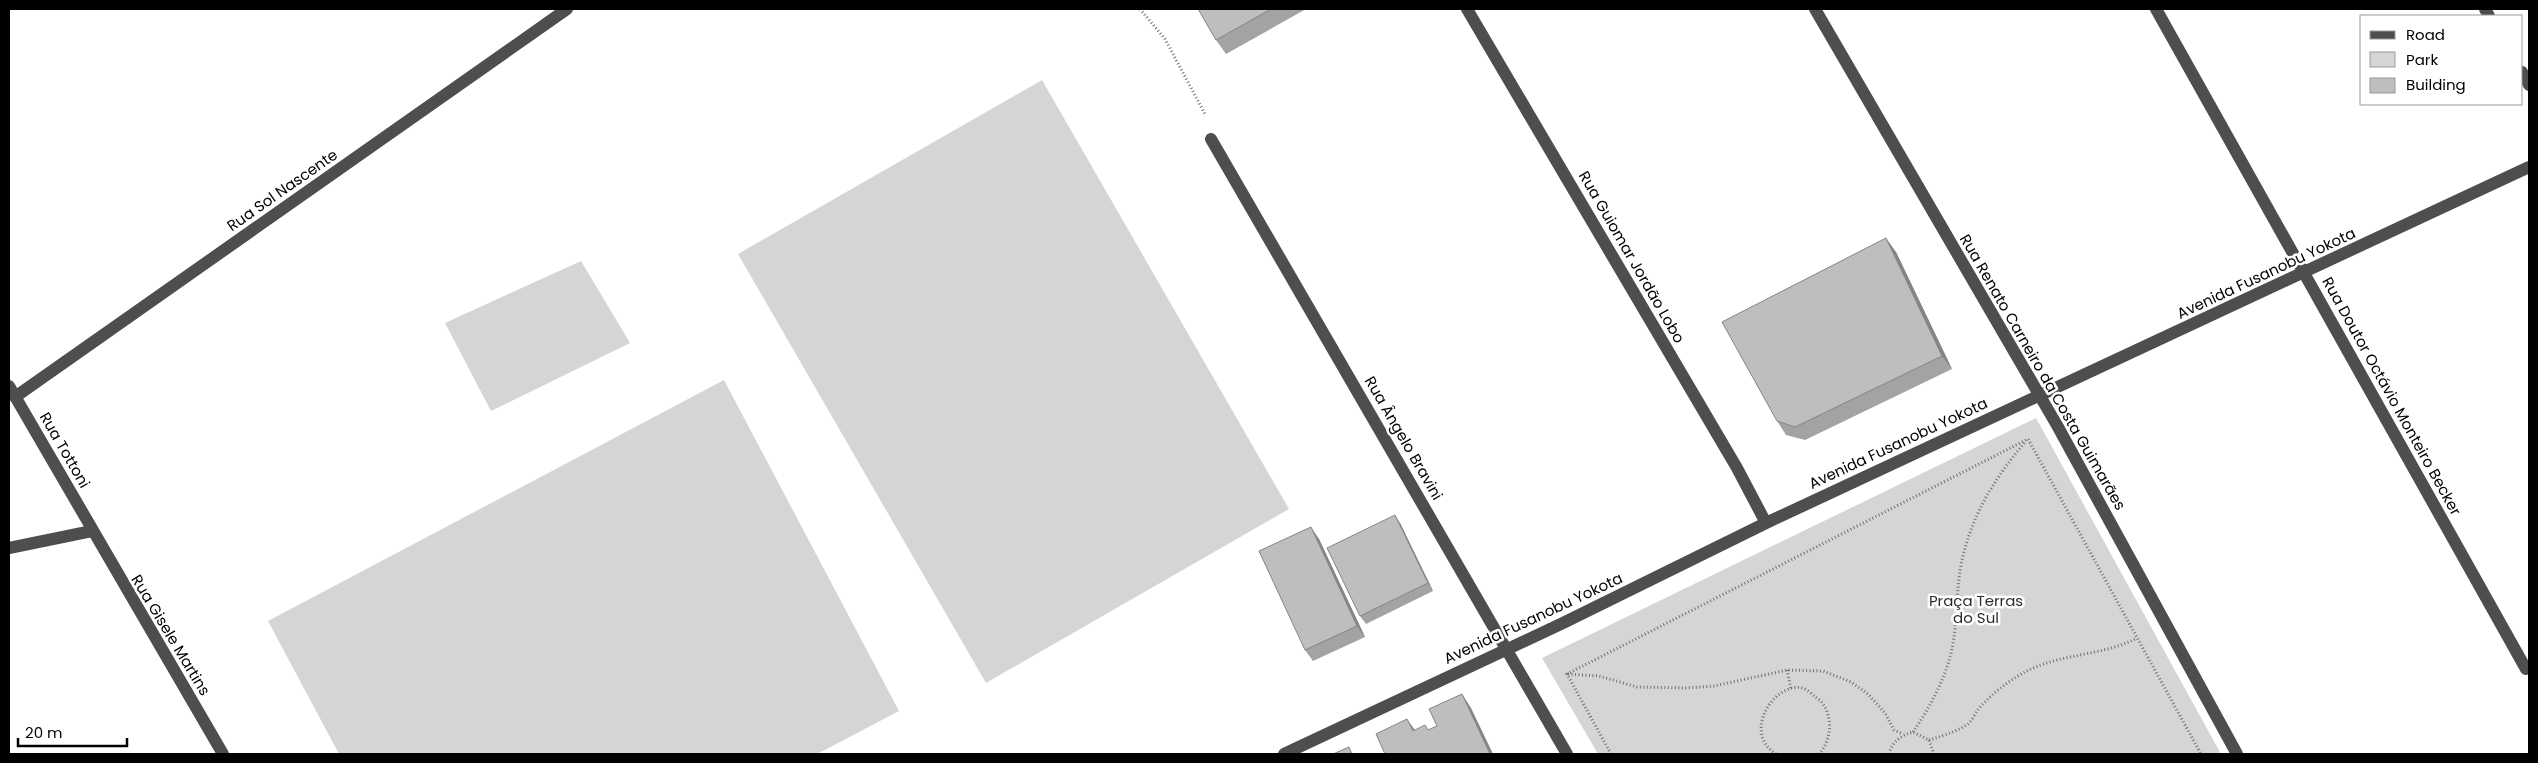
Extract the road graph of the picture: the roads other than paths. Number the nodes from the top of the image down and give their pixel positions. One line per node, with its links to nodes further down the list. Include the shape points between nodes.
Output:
1 (567, 9): 10 (street, Rua Sol Nascente)
2 (1467, 9): 12 (street, Rua Guiomar Jordão Lobo, via 1737,468)
3 (1814, 9): 11 (street, Rua Renato Carneiro da Costa Guimarães)
4 (2156, 9): 9 (street, Rua Doutor Octávio Monteiro Becker)
5 (2523, 74): 6 (street)
6 (2529, 85)
7 (1211, 139): 15 (street, Rua Ângelo Bravini)
8 (2529, 167): 9 (street, Avenida Fusanobu Yokota)
9 (2305, 273): 11 (street, Avenida Fusanobu Yokota); 16 (street, Rua Doutor Octávio Monteiro Becker)
10 (12, 391): 13 (street, Rua Tottoni)
11 (2041, 396): 12 (street, Avenida Fusanobu Yokota); 20 (street, Rua Renato Carneiro da Costa Guimarães)
12 (1766, 523): 15 (street, Avenida Fusanobu Yokota)
13 (92, 531): 14 (street); 17 (street, Rua Gisele Martins)
14 (9, 548)
15 (1507, 648): 18 (street, Avenida Fusanobu Yokota); 19 (street, Rua Ângelo Bravini)
16 (2526, 669)
17 (223, 754)
18 (1284, 754)
19 (1567, 754)
20 (2237, 754)

